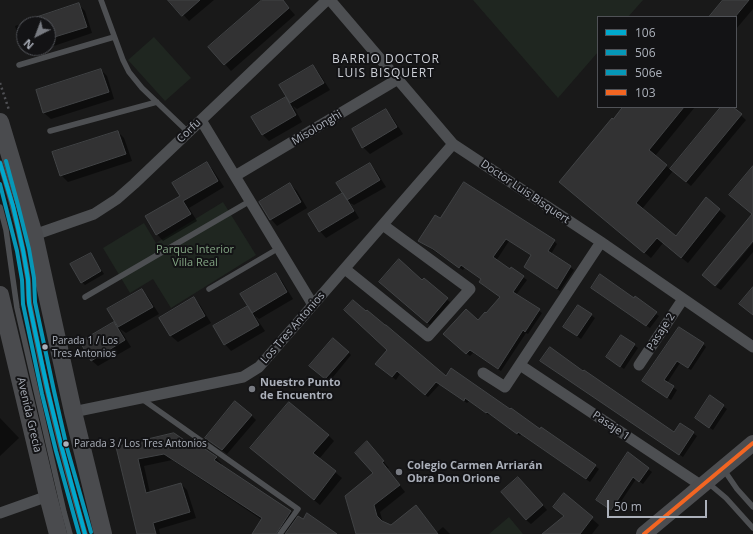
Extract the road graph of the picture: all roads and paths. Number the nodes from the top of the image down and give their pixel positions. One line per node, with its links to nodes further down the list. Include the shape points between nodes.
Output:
1 (101, 0): 4 (lane)
2 (327, 0): 8 (street, Corfu)
3 (330, 0): 6 (street, Doctor Luis Bisquert)
4 (114, 37): 5 (lane); 7 (lane, via 129,72)
5 (19, 65)
6 (398, 79): 12 (street, Doctor Luis Bisquert); 14 (street, Misolonghi)
7 (157, 102): 10 (lane); 11 (lane)
8 (201, 120): 11 (street, Corfu); 14 (street)
9 (0, 122): 18 (main road)
10 (50, 131)
11 (188, 132): 18 (street, Corfu, via 134,184 94,214)
12 (453, 144): 17 (street, Los Tres Antonios); 19 (street, Doctor Luis Bisquert)
13 (0, 163): 42 (lane, via 22,246 30,304 48,393)
14 (235, 176): 15 (street)
15 (250, 201): 20 (street); 24 (lane)
16 (0, 207): 41 (lane, via 6,230 17,308)
17 (383, 225): 21 (street, Los Tres Antonios); 21 (street, via 470,289 428,336)
18 (34, 235): 32 (main road)
19 (601, 242): 25 (street, Doctor Luis Bisquert); 28 (street)
20 (278, 248): 22 (lane); 26 (street)
21 (345, 269): 26 (street, Los Tres Antonios)
22 (208, 289)
23 (0, 295): 36 (main road, Avenida Grecia)
24 (85, 297)
25 (683, 299): 27 (street, Doctor Luis Bisquert); 29 (street, Pasaje 2)
26 (314, 305): 31 (street, Los Tres Antonios, via 259,368 242,377)
27 (753, 347)
28 (520, 365): 30 (street, via 505,387); 35 (street, Pasaje 1)
29 (639, 365)
30 (483, 373)
31 (140, 398): 32 (street, Los Tres Antonios); 44 (lane, via 298,509)
32 (73, 412): 43 (main road)
33 (753, 443): 34 (main road)
34 (723, 469): 35 (main road); 37 (lane)
35 (704, 484): 39 (lane, via 726,498); 45 (main road)
36 (48, 496): 38 (street); 40 (main road, Avenida Grecia)
37 (753, 507)
38 (0, 513)
39 (753, 528)
40 (58, 534)
41 (70, 534)
42 (85, 534)
43 (103, 534)
44 (280, 534)
45 (644, 534)

